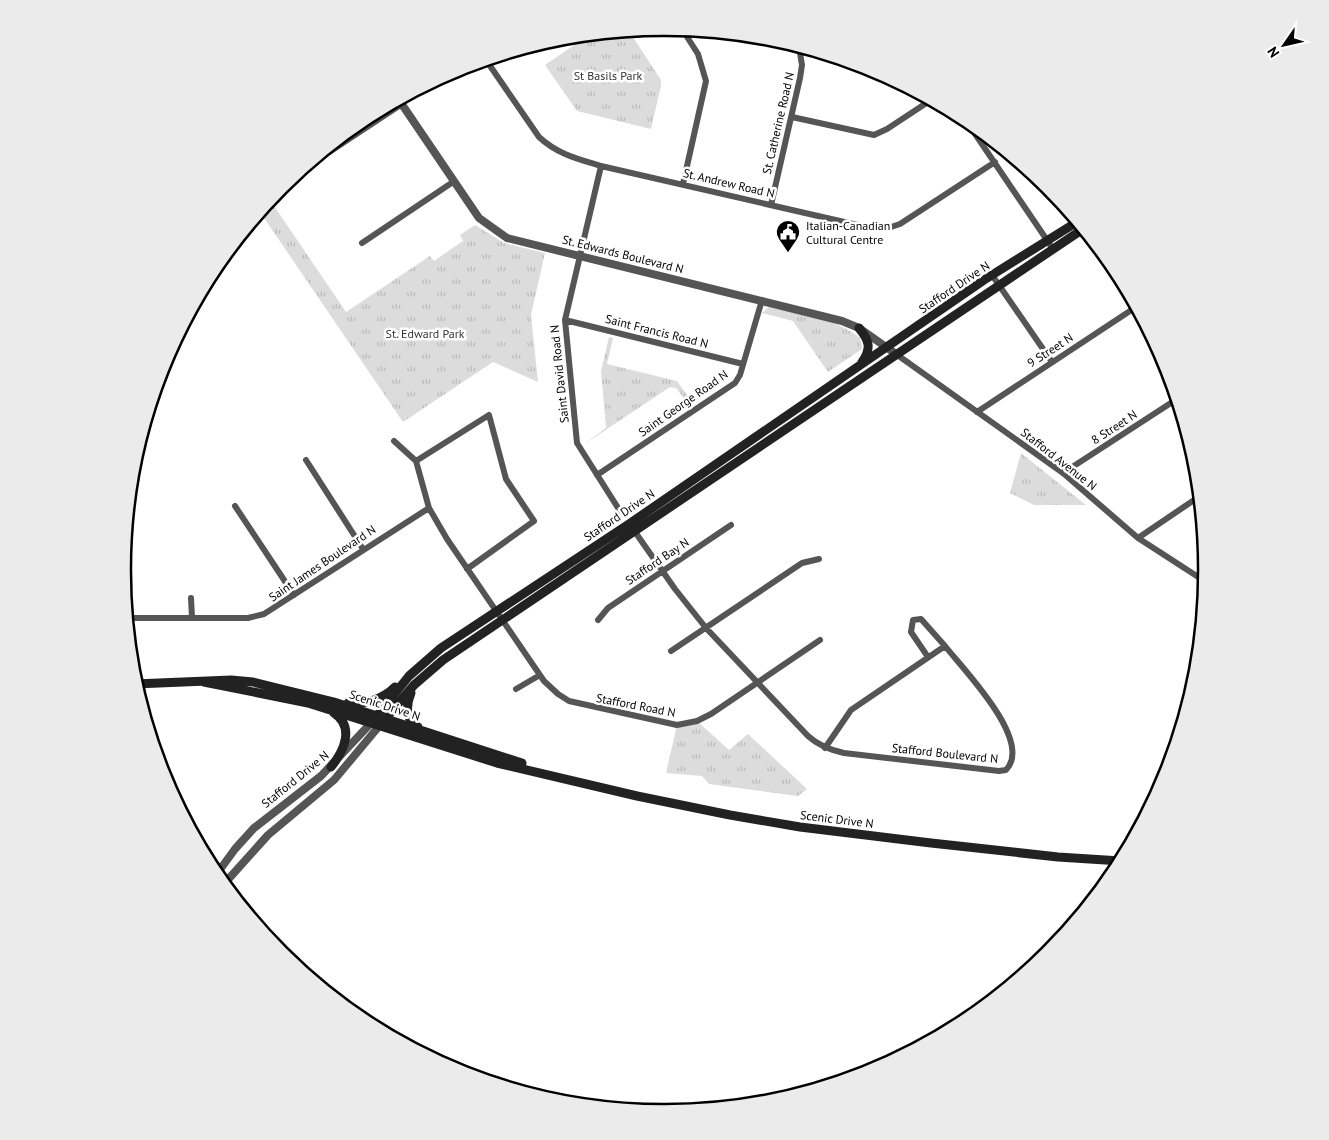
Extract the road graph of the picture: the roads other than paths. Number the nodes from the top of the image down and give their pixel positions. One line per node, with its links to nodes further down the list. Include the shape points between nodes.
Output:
1 (687, 37): 11 (street, via 698,54 706,81)
2 (800, 53): 6 (street, St. Catherine Road N, via 802,65)
3 (490, 66): 9 (street, St. Andrew Road N, via 550,148)
4 (924, 104): 6 (street, via 874,135)
5 (403, 105): 10 (street, St. Edwards Boulevard N)
6 (792, 117): 12 (street, St. Catherine Road N)
7 (979, 140): 8 (street)
8 (994, 162): 12 (street, St. Andrew Road N, via 911,218 885,229); 16 (street)
9 (601, 166): 11 (street, St. Andrew Road N); 17 (street, Saint David Road N)
10 (453, 182): 15 (street); 17 (street, St. Edwards Boulevard N, via 479,218 507,238)
11 (684, 184): 12 (street, St. Andrew Road N)
12 (771, 205)
13 (1072, 226): 16 (main road, Stafford Drive N)
14 (1077, 232): 16 (main road, Stafford Drive N)
15 (362, 243)
16 (1050, 244): 18 (main road, Stafford Drive N); 19 (main road, Stafford Drive N)
17 (579, 255): 20 (street, St. Edwards Boulevard N); 22 (street, Saint David Road N)
18 (992, 275): 19 (street); 24 (main road, Stafford Drive N)
19 (999, 284): 25 (main road, Stafford Drive N); 26 (street)
20 (762, 300): 23 (street, St. Edwards Boulevard N); 27 (street, Saint George Road N)
21 (1131, 310): 26 (street, 9 Street N)
22 (565, 320): 27 (street, Saint Francis Road N); 35 (street, Saint David Road N, via 577,443)
23 (859, 328): 24 (street, St. Edwards Boulevard N); 28 (main road, via 869,342)
24 (888, 347): 25 (street, St. Edwards Boulevard N); 28 (main road, Stafford Drive N)
25 (896, 354): 30 (street, Stafford Avenue N); 42 (main road, Stafford Drive N)
26 (1052, 362): 30 (street, 9 Street N)
27 (743, 364): 35 (street, Saint George Road N, via 735,382)
28 (860, 366): 40 (main road, Stafford Drive N)
29 (1171, 403): 34 (street, 8 Street N)
30 (977, 412): 34 (street, Stafford Avenue N)
31 (394, 441): 33 (street)
32 (306, 460): 44 (street)
33 (416, 461): 38 (street); 46 (street, via 489,415 506,480 534,521)
34 (1062, 474): 43 (street, Stafford Avenue N)
35 (597, 475): 39 (street, Saint David Road N)
36 (1194, 500): 43 (street)
37 (235, 506): 49 (street)
38 (429, 508): 44 (street, Saint James Boulevard N); 46 (street)
39 (620, 511)
40 (630, 524): 42 (street, Stafford Boulevard N); 51 (main road, Stafford Drive N)
41 (731, 525): 47 (street, Stafford Bay N)
42 (635, 532): 47 (street, Stafford Boulevard N); 55 (main road, Stafford Drive N)
43 (1138, 538): 48 (street, Stafford Avenue N)
44 (363, 548): 49 (street, Saint James Boulevard N)
45 (819, 559): 56 (street, via 802,563)
46 (467, 568): 51 (street)
47 (662, 571): 54 (street, Stafford Bay N, via 608,608); 56 (street, Stafford Boulevard N)
48 (1198, 577)
49 (294, 595): 53 (street, Saint James Boulevard N, via 259,616)
50 (191, 598): 53 (street)
51 (497, 612): 55 (street, Stafford Road N); 62 (main road, Stafford Drive N, via 441,648)
52 (133, 618): 53 (street, Saint James Boulevard N)
53 (192, 618)
54 (598, 620)
55 (504, 621): 61 (street, Stafford Road N); 62 (main road, Stafford Drive N)
56 (706, 628): 59 (street); 63 (street, Stafford Boulevard N)
57 (820, 640): 63 (street)
58 (945, 646): 60 (street); 60 (street, Stafford Boulevard N, via 922,619 913,620 911,632); 69 (street, Stafford Boulevard N, via 1006,726 1012,743 1012,759 1006,770 844,753)
59 (671, 651)
60 (928, 657): 69 (street, via 852,710)
61 (540, 675): 63 (street, Stafford Road N, via 558,694 577,704 677,725 704,718); 65 (street)
62 (412, 681): 66 (main road, via 371,702); 67 (main road, Stafford Drive N); 68 (main road, via 408,713 415,726)
63 (758, 682): 69 (street, Stafford Boulevard N, via 808,736)
64 (143, 684): 66 (main road, Scenic Drive N, via 253,682)
65 (516, 689)
66 (331, 705): 67 (main road, Scenic Drive N); 70 (main road, via 342,720 346,736 344,748)
67 (378, 721): 68 (main road, Scenic Drive N); 70 (street, Stafford Drive N); 71 (main road, Scenic Drive N, via 496,763); 74 (street, Stafford Drive N, via 334,780 264,838)
68 (427, 732): 71 (main road, Scenic Drive N)
69 (825, 748)
70 (331, 766): 73 (street, Stafford Drive N, via 254,828)
71 (553, 775): 72 (main road, Scenic Drive N, via 646,798 800,827)
72 (1112, 860)
73 (221, 867)
74 (229, 878)

